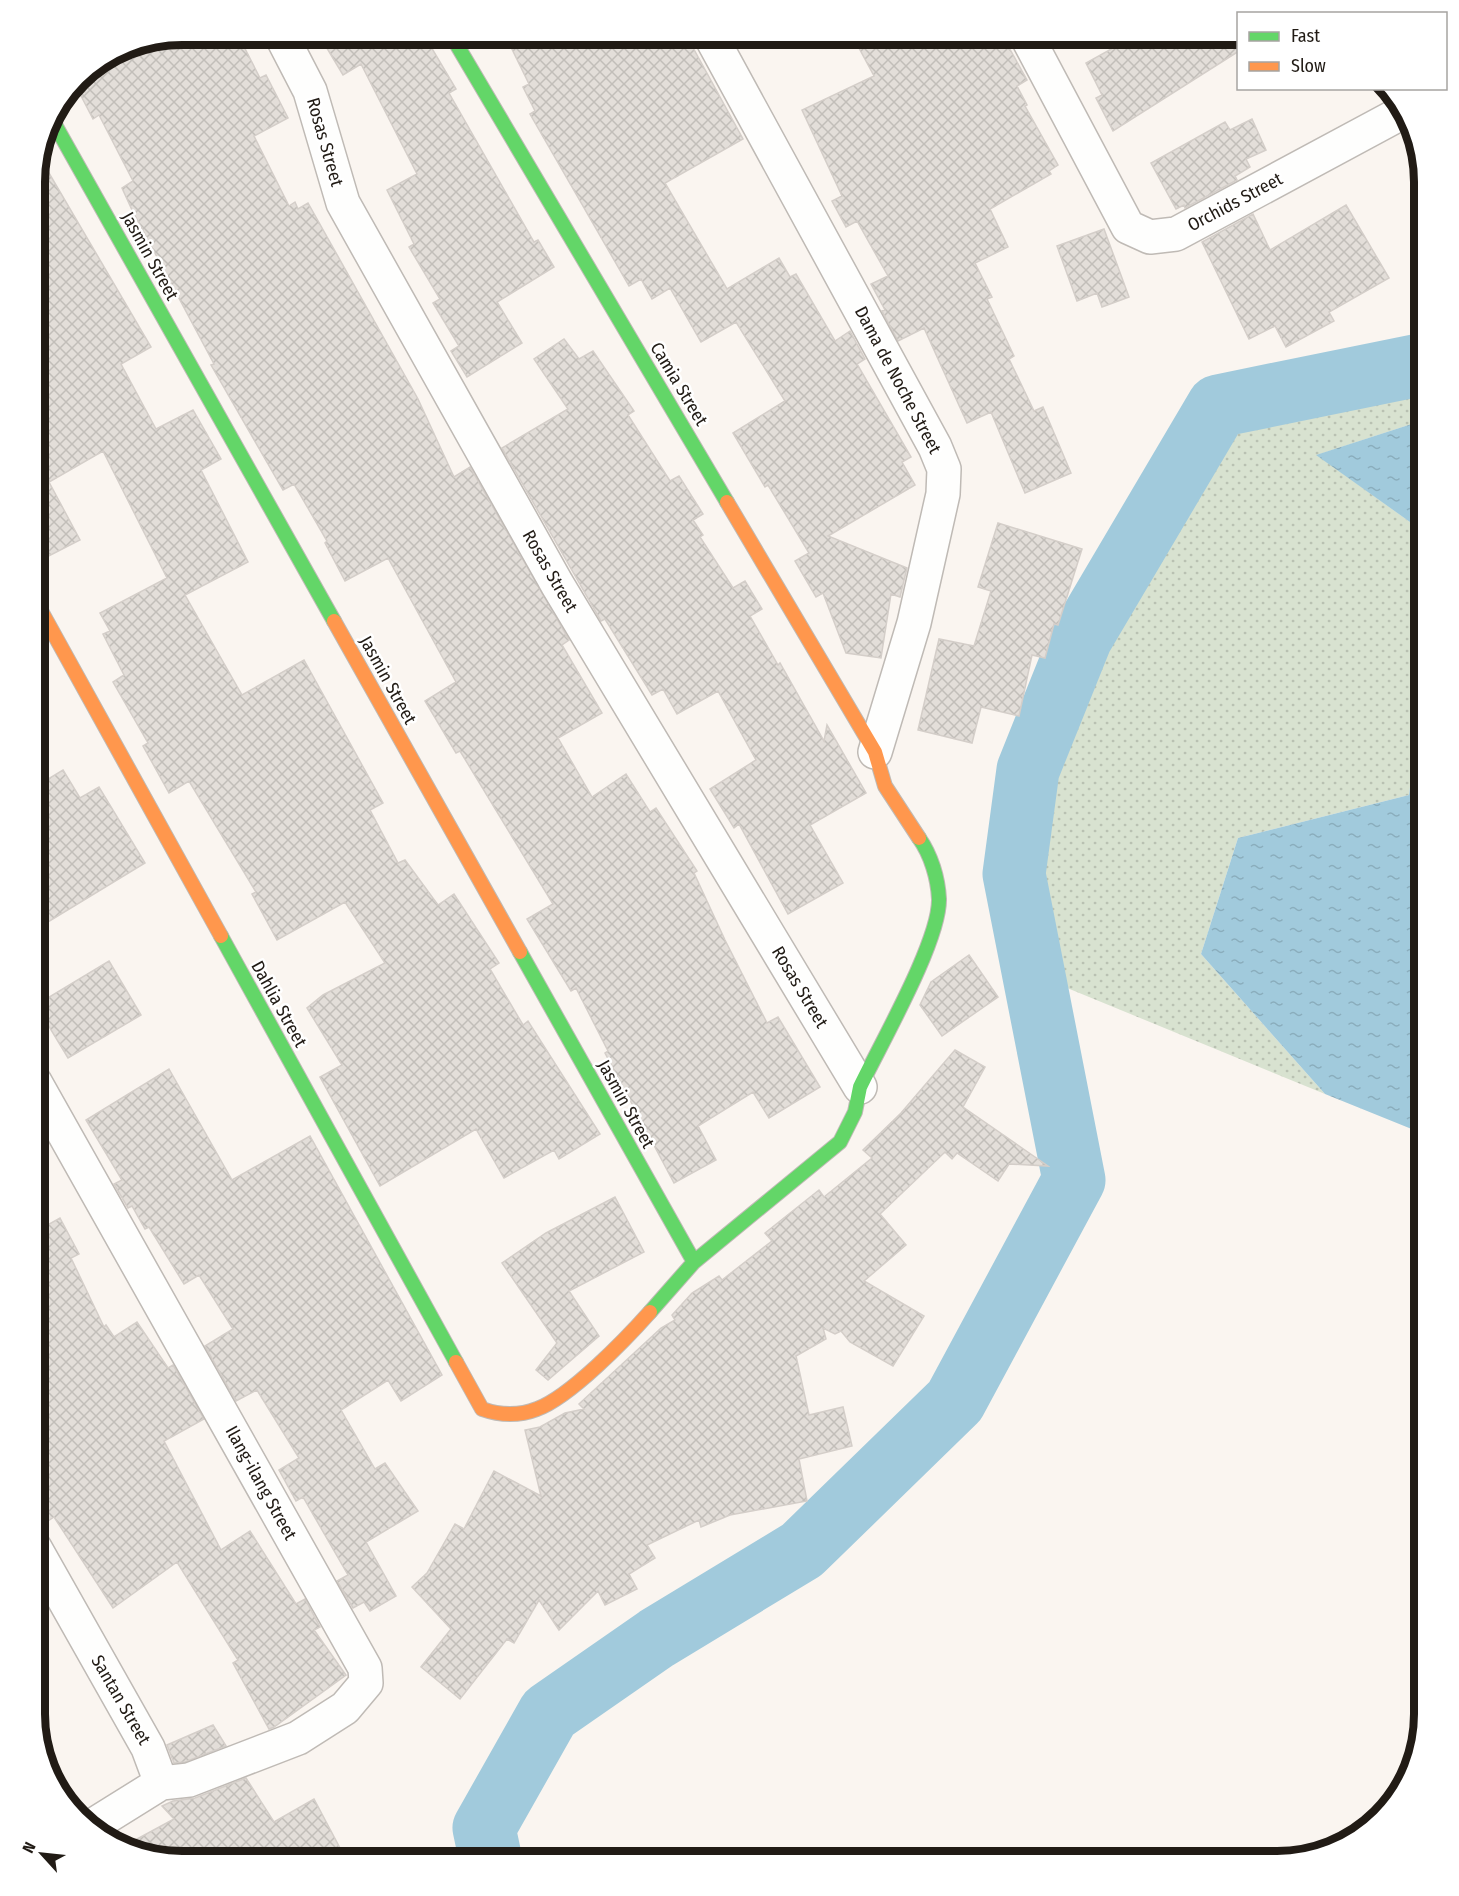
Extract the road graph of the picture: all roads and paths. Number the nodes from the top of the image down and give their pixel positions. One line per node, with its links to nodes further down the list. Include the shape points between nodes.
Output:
1 (287, 45): 9 (street, Rosas Street, via 310,91 343,203 557,585)
2 (457, 45): 8 (street, Camia Street)
3 (715, 45): 8 (street, Dama de Noche Street, via 936,447 944,469 943,494 915,623)
4 (1031, 45): 5 (street, Orchids Street, via 1128,227 1150,237 1176,234)
5 (1397, 115)
6 (56, 127): 11 (street, Jasmin Street)
7 (45, 618): 11 (street, Dahlia Street, via 482,1410 500,1415 537,1409 570,1388 634,1330)
8 (875, 752): 9 (street, Camia Street, via 885,786 930,854 939,900 928,945)
9 (860, 1087): 11 (street, via 855,1112 840,1142)
10 (45, 1100): 13 (street, Ilang-ilang Street, via 365,1668 366,1683 345,1708 298,1738 189,1780)
11 (694, 1262)
12 (45, 1567): 13 (street, Santan Street, via 148,1748)
13 (161, 1783): 14 (street)
14 (98, 1822)

